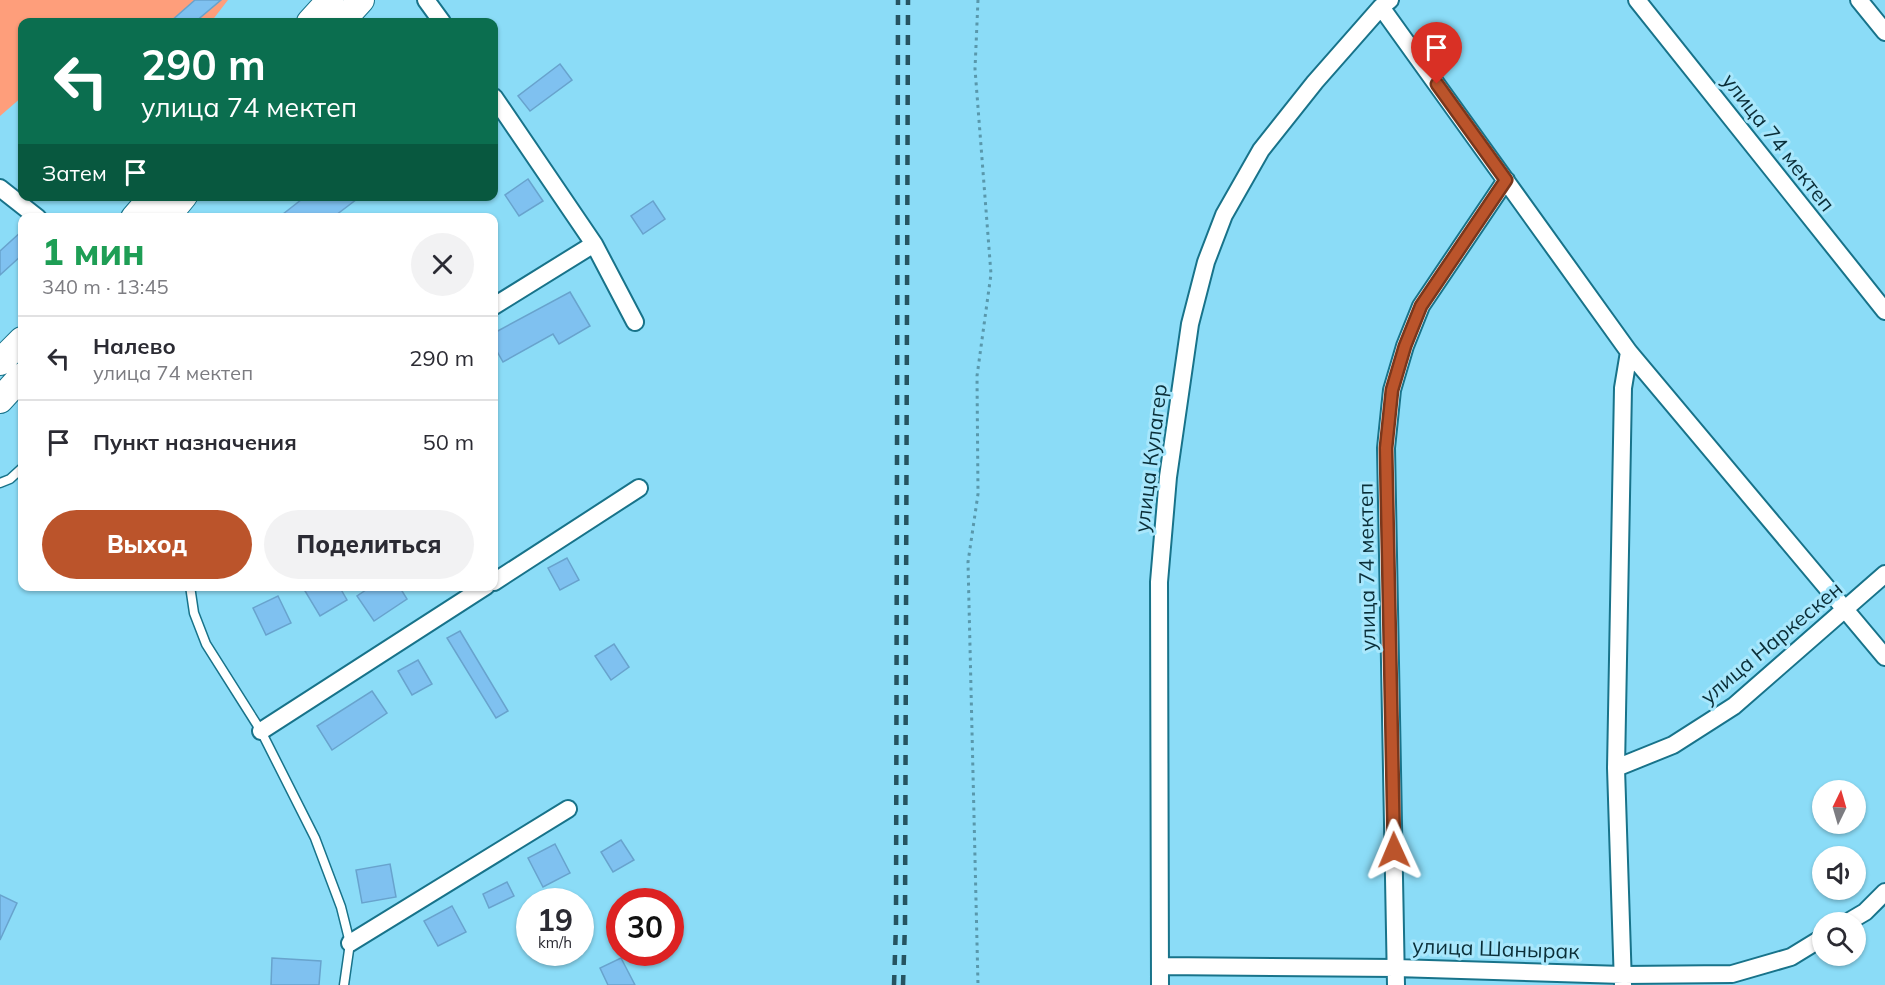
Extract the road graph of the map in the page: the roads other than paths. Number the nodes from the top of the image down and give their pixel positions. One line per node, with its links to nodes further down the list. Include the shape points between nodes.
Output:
1 (330, 0): 7 (main road)
2 (361, 0): 8 (main road)
3 (426, 0): 9 (street)
4 (1637, 0): 21 (street, улица 74 мектеп)
5 (1859, 0): 10 (street)
6 (1386, 4): 12 (street); 44 (street, улица Кулагер, via 1314,82 1261,150 1224,215 1206,262 1190,324 1168,477 1160,582)
7 (314, 18)
8 (344, 18)
9 (439, 18)
10 (1885, 32)
11 (498, 103): 19 (street)
12 (1506, 180): 24 (street); 45 (street, улица 74 мектеп, via 1421,306 1392,390 1386,448)
13 (0, 188): 16 (street)
14 (149, 201): 17 (main road)
15 (180, 201): 18 (main road)
16 (32, 213)
17 (138, 213)
18 (170, 213)
19 (594, 244): 20 (street); 22 (street)
20 (498, 304)
21 (1885, 311)
22 (635, 322)
23 (18, 343): 25 (main road)
24 (1629, 352): 35 (street); 38 (street, via 1623,388)
25 (0, 362)
26 (18, 380): 27 (main road)
27 (0, 400)
28 (18, 472): 29 (lane)
29 (0, 483)
30 (639, 488): 32 (street)
31 (1885, 574): 35 (street, улица Наркескен)
32 (498, 579)
33 (191, 591): 37 (lane, via 206,644)
34 (478, 591): 37 (street)
35 (1845, 611): 36 (street); 38 (street, улица Наркескен, via 1734,706 1673,745)
36 (1885, 657)
37 (261, 731): 42 (lane, via 315,838)
38 (1616, 768): 46 (street)
39 (568, 809): 42 (street)
40 (1885, 892): 41 (street)
41 (1865, 912)
42 (350, 943): 47 (lane)
43 (1812, 944): 46 (street, улица Шанырак, via 1791,957 1732,975)
44 (1160, 966): 45 (street, улица Шанырак); 48 (street, улица Кулагер)
45 (1396, 968): 46 (street, улица Шанырак); 49 (street, улица 74 мектеп)
46 (1623, 980)
47 (344, 985)
48 (1160, 985)
49 (1396, 985)

